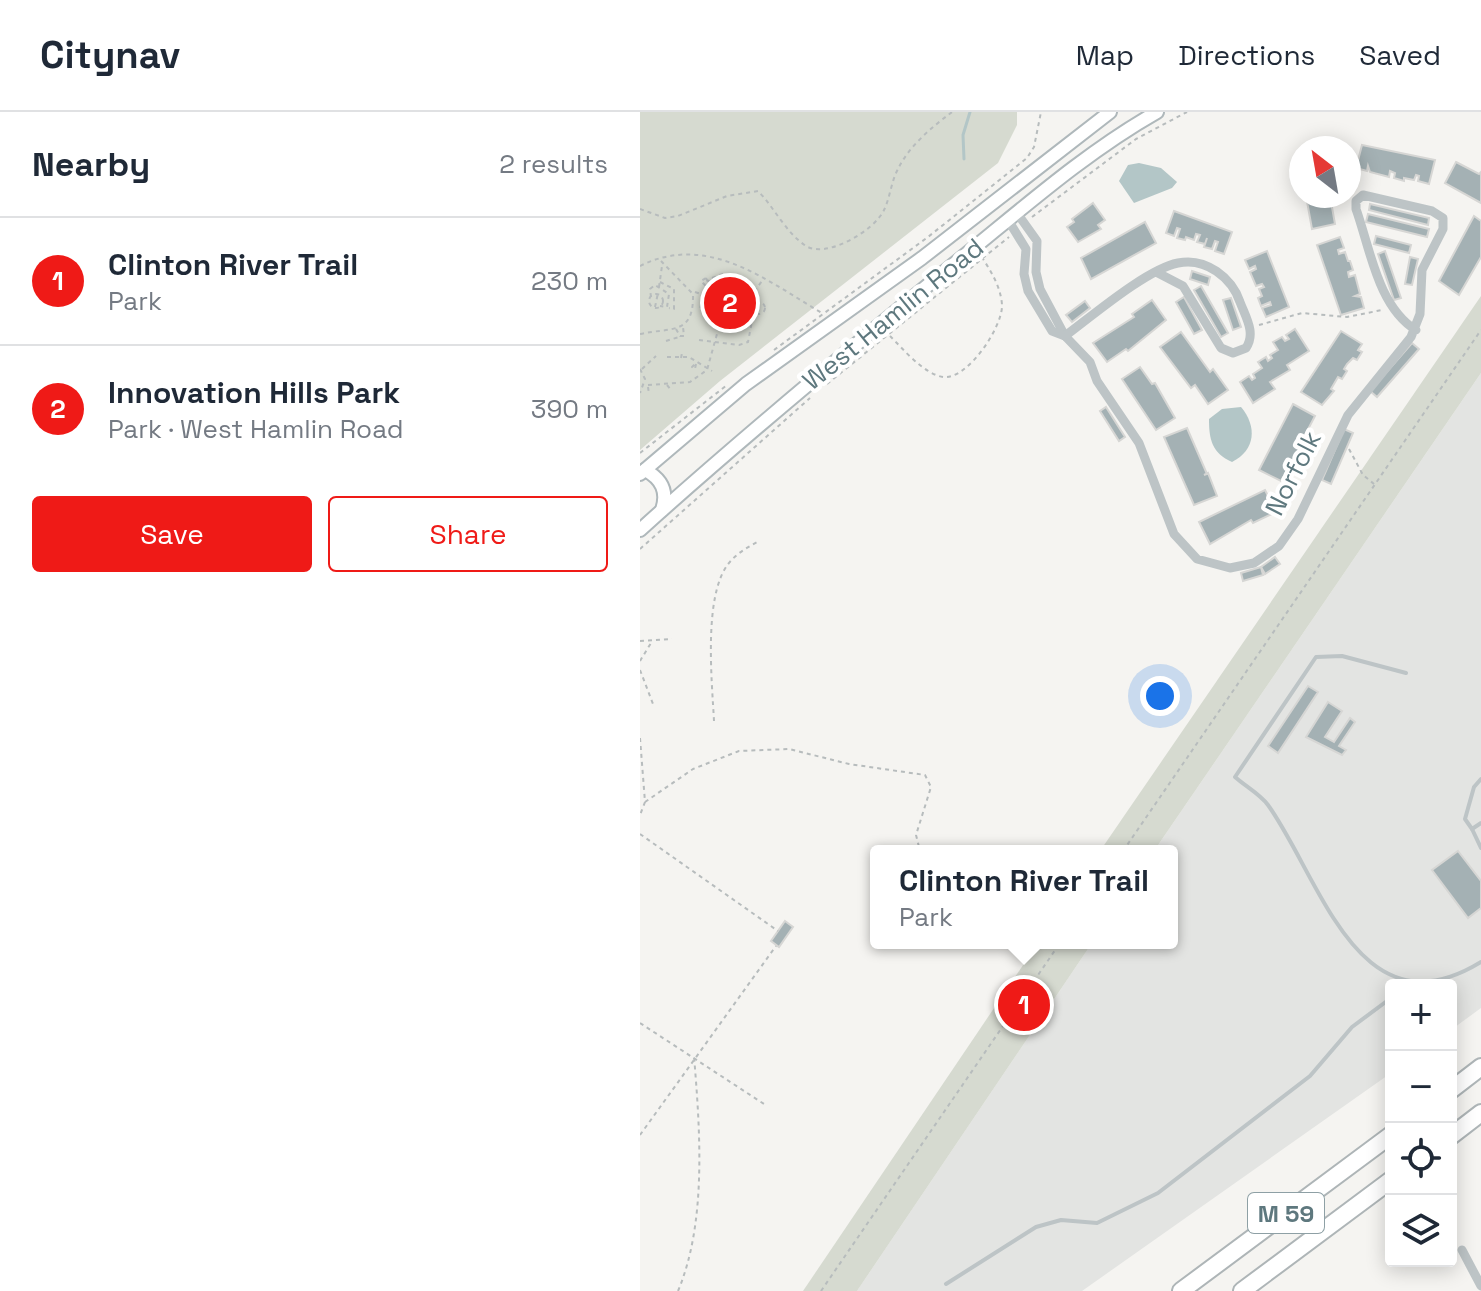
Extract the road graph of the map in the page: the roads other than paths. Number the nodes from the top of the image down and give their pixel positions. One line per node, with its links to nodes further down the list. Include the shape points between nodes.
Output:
1 (1110, 112): 3 (main road, West Hamlin Road)
2 (1157, 112): 4 (main road, West Hamlin Road, via 1092,154)
3 (1008, 189): 4 (main road, via 1003,202); 12 (main road, West Hamlin Road, via 728,398)
4 (1016, 222): 5 (street, Norfolk, via 1037,241); 6 (street, Norfolk); 13 (main road, West Hamlin Road, via 775,410)
5 (1038, 250): 6 (street); 8 (street, Norfolk, via 1037,279)
6 (1026, 253): 9 (street, Norfolk, via 1025,283)
7 (1158, 273): 7 (street, via 1181,262 1218,271 1234,286 1250,328 1246,348 1226,352 1183,286); 11 (street)
8 (1049, 305): 9 (street); 11 (street, Norfolk)
9 (1039, 312): 11 (street, Norfolk, via 1052,331)
10 (1416, 330): 10 (street, via 1422,270 1443,229 1443,218 1363,195 1356,209 1391,307); 11 (street, Norfolk, via 1348,415 1298,519 1279,546 1254,563 1230,568 1205,564 1179,542 1139,443 1090,362)
11 (1065, 336)
12 (642, 472): 13 (main road, via 663,486)
13 (662, 510): 14 (main road, West Hamlin Road)
14 (640, 530)
15 (1406, 673): 21 (lane, via 1342,656 1316,657 1235,777 1267,802 1354,950)
16 (1481, 779): 18 (lane, via 1465,819)
17 (1481, 823): 18 (lane)
18 (1472, 829): 19 (lane)
19 (1481, 848)
20 (1481, 962): 22 (lane)
21 (1403, 979)
22 (1447, 979)
23 (1385, 1002): 31 (lane, via 1352,1027 1310,1076 1158,1193 1097,1223 1061,1220 1036,1227)
24 (1481, 1067): 25 (highway)
25 (1457, 1085)
26 (1481, 1113): 27 (highway)
27 (1457, 1131)
28 (1385, 1139): 33 (highway, M 59)
29 (1385, 1184): 34 (highway, M 59)
30 (1462, 1250): 32 (street)
31 (946, 1284)
32 (1481, 1286)
33 (1181, 1291)
34 (1242, 1291)

